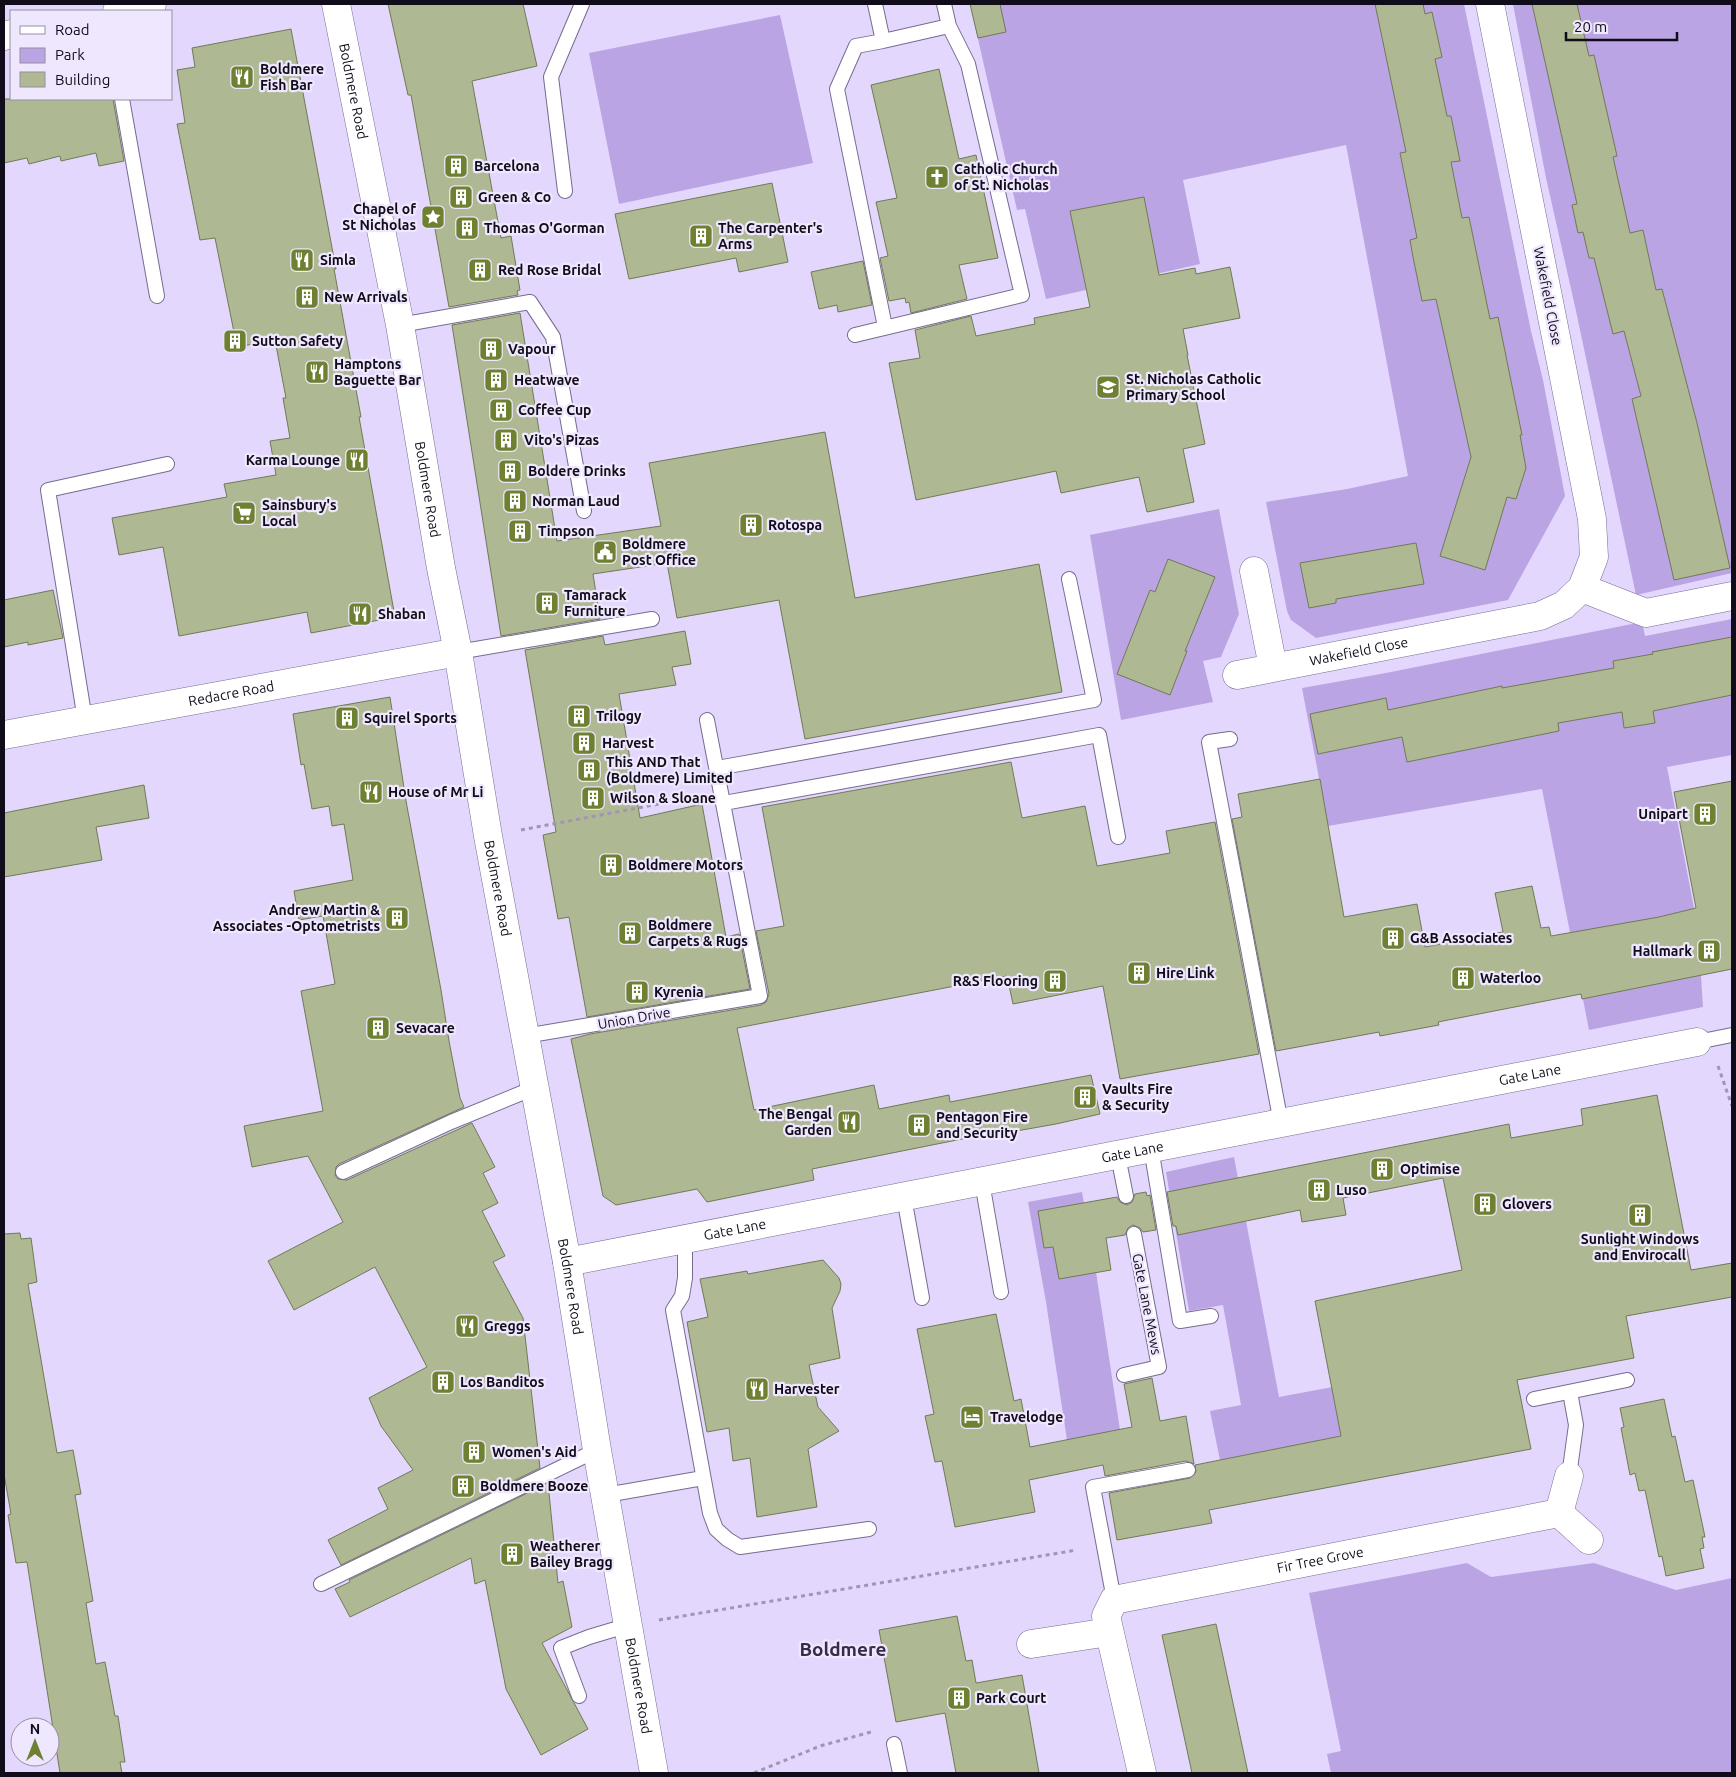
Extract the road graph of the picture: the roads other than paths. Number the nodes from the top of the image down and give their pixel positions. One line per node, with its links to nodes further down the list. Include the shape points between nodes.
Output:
1 (152, 4): 7 (street)
2 (336, 4): 13 (street, Boldmere Road)
3 (582, 4): 11 (lane, via 551,78)
4 (875, 4): 9 (lane)
5 (944, 4): 8 (lane)
6 (1490, 4): 20 (street, Wakefield Close, via 1592,519 1594,556)
7 (122, 10)
8 (949, 26): 9 (lane); 14 (lane, via 968,64 1022,295)
9 (883, 40): 14 (lane, via 856,46 837,89)
10 (122, 100): 12 (lane)
11 (565, 191)
12 (157, 296)
13 (400, 325): 17 (lane, via 530,302 553,337); 23 (street, Boldmere Road)
14 (885, 328): 15 (lane)
15 (854, 336)
16 (166, 464): 26 (lane, via 48,490)
17 (584, 511)
18 (1254, 571): 24 (street)
19 (1069, 579): 30 (lane, via 1094,700)
20 (1582, 588): 21 (street, via 1646,612); 24 (street, Wakefield Close, via 1564,605 1540,616)
21 (1732, 596)
22 (652, 619): 23 (lane)
23 (458, 652): 26 (street, Redacre Road); 34 (street, Boldmere Road)
24 (1273, 667): 25 (street, Wakefield Close)
25 (1237, 675)
26 (85, 720): 28 (street, Redacre Road)
27 (707, 720): 30 (lane, Union Drive)
28 (4, 736)
29 (1230, 739): 37 (lane, via 1208,742)
30 (717, 768): 31 (lane, Union Drive)
31 (723, 798): 32 (lane, via 1099,735); 34 (lane, Union Drive, via 760,996)
32 (1118, 837)
33 (1732, 1035): 35 (lane)
34 (525, 1036): 36 (street, Boldmere Road)
35 (1702, 1041): 37 (street, Gate Lane)
36 (534, 1088): 40 (lane); 46 (street, Boldmere Road)
37 (1281, 1123): 38 (street, Gate Lane)
38 (1151, 1148): 39 (street, Gate Lane); 49 (lane, via 1180,1321)
39 (1118, 1156): 41 (street, Gate Lane); 42 (lane)
40 (343, 1172)
41 (982, 1182): 43 (street, Gate Lane); 47 (lane)
42 (1126, 1196)
43 (904, 1197): 45 (street, Gate Lane); 48 (lane)
44 (1134, 1234): 50 (lane, Gate Lane Mews, via 1159,1367)
45 (685, 1239): 46 (street, Gate Lane); 57 (lane, via 682,1296 672,1310)
46 (567, 1262): 54 (street, Boldmere Road)
47 (1001, 1292)
48 (922, 1298)
49 (1211, 1316)
50 (1124, 1375)
51 (1627, 1380): 52 (lane)
52 (1570, 1392): 53 (lane); 56 (lane, via 1576,1425)
53 (1534, 1399)
54 (597, 1450): 58 (street, Boldmere Road); 62 (lane)
55 (1188, 1470): 63 (lane, via 1093,1487)
56 (1569, 1476): 59 (street)
57 (702, 1478): 58 (lane); 60 (lane, via 716,1529 740,1547)
58 (606, 1495): 64 (street, Boldmere Road)
59 (1559, 1513): 61 (street); 63 (street, Fir Tree Grove)
60 (869, 1529)
61 (1590, 1540)
62 (321, 1584)
63 (1114, 1600): 65 (street, via 1106,1616)
64 (629, 1625): 67 (lane, via 561,1648); 69 (street, Boldmere Road)
65 (1109, 1632): 66 (street); 71 (street)
66 (1031, 1644)
67 (579, 1696)
68 (894, 1744): 70 (lane)
69 (654, 1773)
70 (900, 1773)
71 (1142, 1773)

